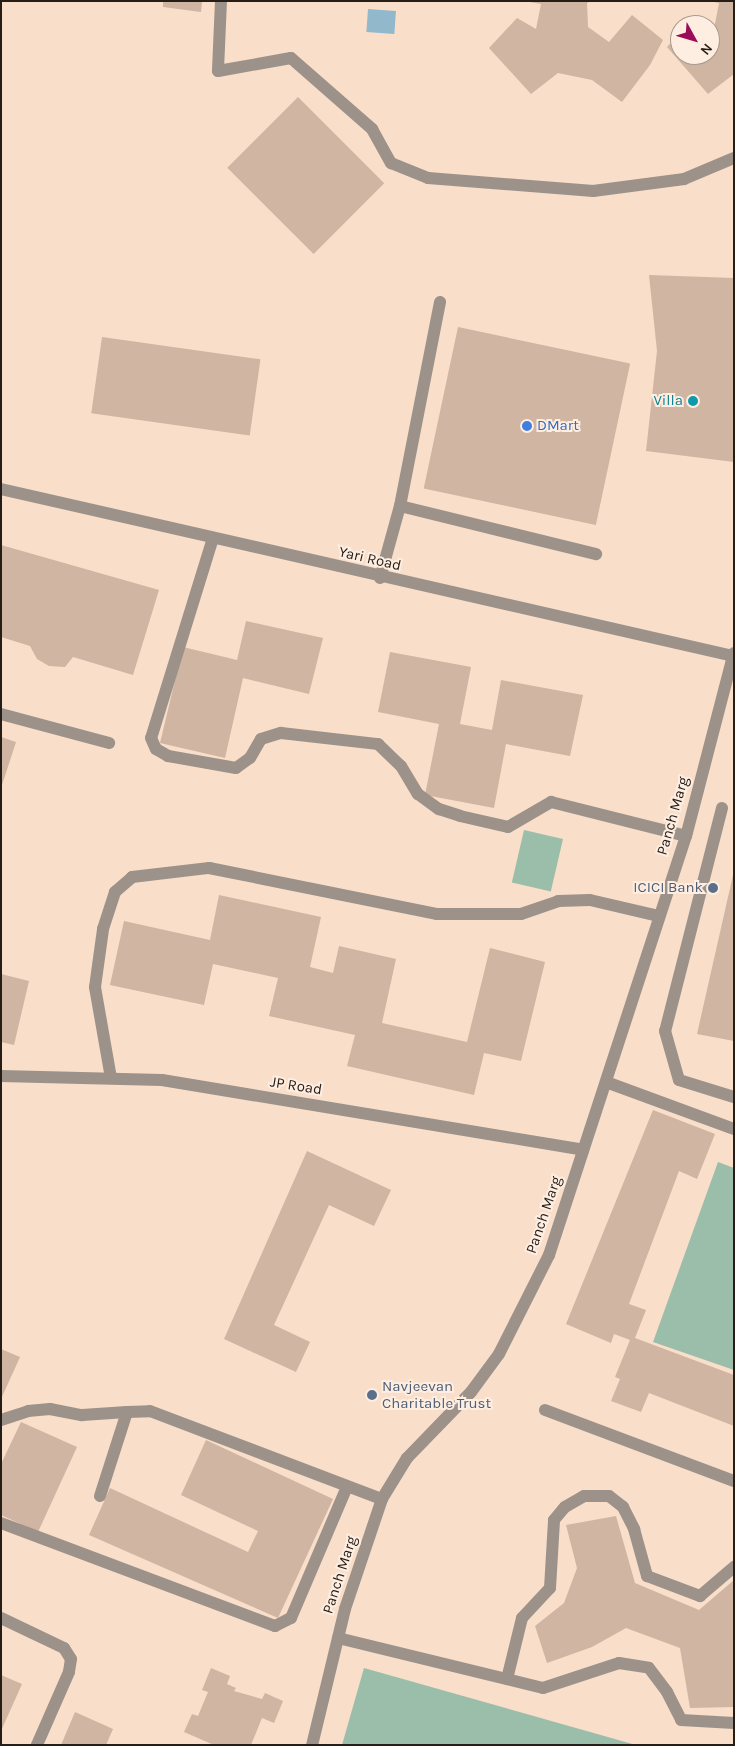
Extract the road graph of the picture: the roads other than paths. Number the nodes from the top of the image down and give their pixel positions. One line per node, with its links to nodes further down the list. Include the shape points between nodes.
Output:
1 (221, 1): 2 (street, via 218,71 291,58 372,129 391,163 428,178 593,191 684,179)
2 (734, 158)
3 (440, 302): 5 (street)
4 (1, 489): 6 (street, Yari Road)
5 (400, 506): 7 (street); 8 (street)
6 (213, 538): 8 (street, Yari Road); 13 (street, via 151,738 156,749 168,756 236,768 250,758 261,739 281,733 368,742 378,744 402,766 418,794 439,809 460,816 508,827 551,802)
7 (596, 554)
8 (380, 578): 9 (street, Yari Road)
9 (734, 655): 13 (street, Panch Marg)
10 (1, 714): 11 (street)
11 (109, 743)
12 (722, 808): 18 (street, via 665,1031 679,1080)
13 (686, 836): 14 (street, Panch Marg)
14 (660, 916): 16 (street, via 590,900 558,901 520,914 437,914 209,868 132,877 115,892 103,929 95,987); 17 (street, Panch Marg)
15 (1, 1076): 16 (street, JP Road)
16 (110, 1078): 20 (street, JP Road, via 162,1080)
17 (606, 1082): 19 (street); 20 (street, Panch Marg)
18 (734, 1097)
19 (734, 1129)
20 (584, 1150): 27 (street, Panch Marg, via 549,1255 500,1354 471,1392 407,1458)
21 (545, 1410): 24 (street)
22 (127, 1412): 23 (street, via 82,1415 50,1409 28,1411); 25 (street, via 150,1411); 26 (street)
23 (1, 1420)
24 (734, 1481)
25 (347, 1487): 27 (street); 28 (street, via 291,1618 275,1626)
26 (100, 1496)
27 (382, 1499): 31 (street, Panch Marg)
28 (1, 1523)
29 (734, 1566): 32 (street, via 700,1596 647,1576 634,1529 623,1507 609,1496 584,1496 565,1507 554,1520 550,1588 522,1618)
30 (1, 1618): 34 (street, via 64,1648 71,1659 69,1672)
31 (338, 1638): 32 (street); 35 (street, Panch Marg)
32 (507, 1680): 33 (street, via 542,1688 619,1663 649,1668 681,1720)
33 (734, 1723)
34 (37, 1745)
35 (312, 1745)

